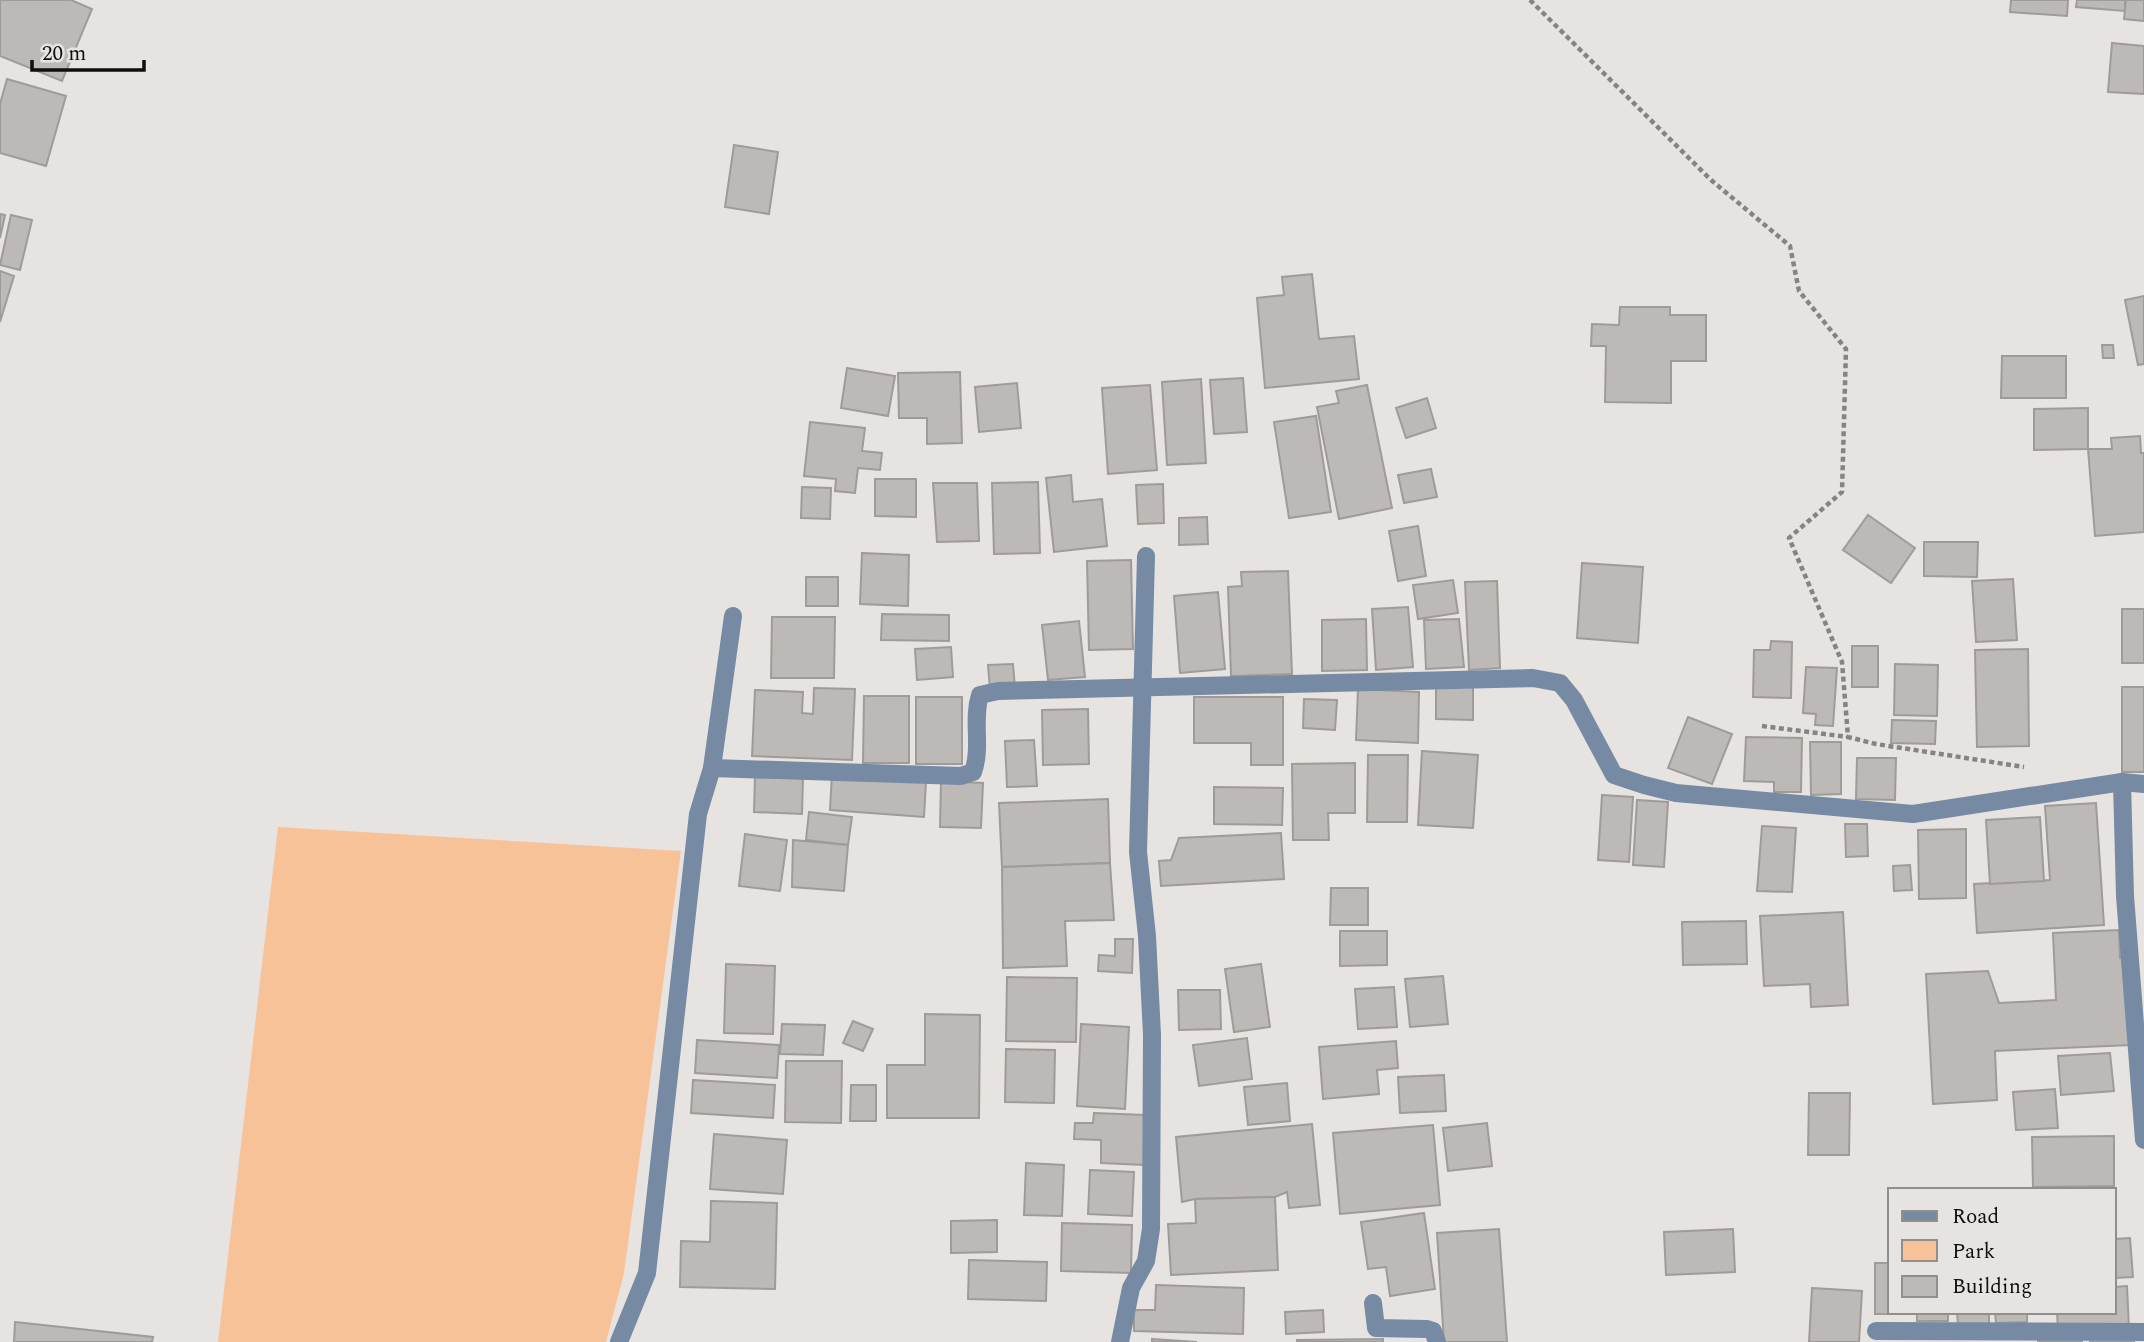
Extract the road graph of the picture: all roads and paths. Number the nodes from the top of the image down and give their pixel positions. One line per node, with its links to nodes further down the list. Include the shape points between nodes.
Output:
1 (1530, 0): 6 (path, via 1711,180 1790,246 1799,291 1846,349 1842,492 1789,538 1842,662)
2 (1146, 556): 4 (street)
3 (733, 615): 7 (street)
4 (1141, 688): 7 (street, via 980,695 976,706 978,758 973,772 961,776); 9 (street, via 1533,678 1560,683 1614,775 1676,793 1913,814); 16 (street, via 1138,852 1152,1035 1151,1228 1146,1261 1131,1288)
5 (1762, 726): 6 (path)
6 (1848, 737): 8 (path)
7 (712, 768): 15 (street, via 698,814 647,1273)
8 (2031, 768)
9 (2122, 782): 10 (street); 11 (street, via 2125,896)
10 (2144, 784)
11 (2144, 1140)
12 (1373, 1303): 17 (street, via 1376,1328 1427,1329 1433,1331)
13 (1876, 1331): 14 (street)
14 (2144, 1332)
15 (619, 1342)
16 (1120, 1342)
17 (1437, 1342)

